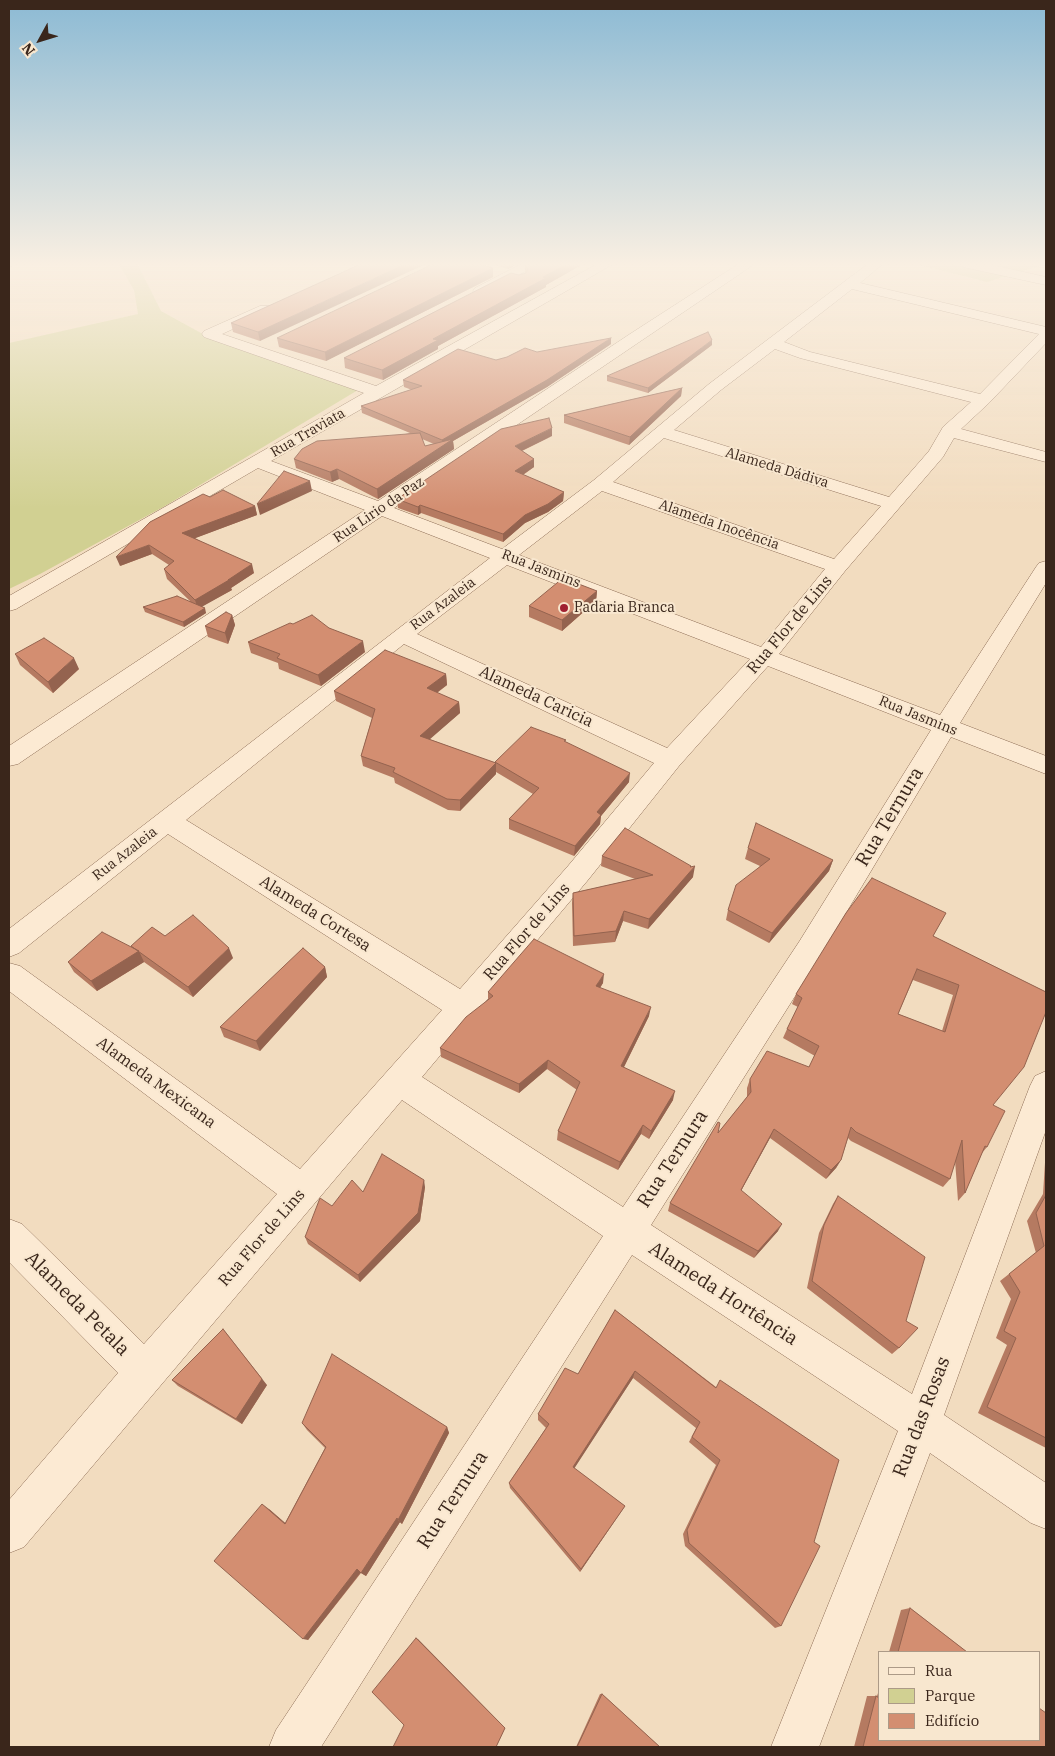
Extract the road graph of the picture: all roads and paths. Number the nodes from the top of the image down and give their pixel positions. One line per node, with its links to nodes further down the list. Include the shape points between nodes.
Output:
1 (238, 345): 8 (street)
2 (266, 345): 8 (street)
3 (462, 345): 11 (street, Rua Traviata)
4 (623, 345): 19 (street, Rua Lirio da Paz)
5 (772, 345): 14 (street, Rua Azaleia)
6 (779, 345): 12 (street, via 805,355)
7 (1035, 345): 12 (street, Rua Flor de Lins)
8 (254, 351): 10 (street)
9 (336, 364): 10 (street)
10 (318, 373): 11 (street)
11 (377, 392): 16 (street, Rua Traviata)
12 (983, 400): 13 (street, Rua Flor de Lins)
13 (949, 431): 15 (street); 18 (street, Rua Flor de Lins, via 936,453)
14 (661, 432): 17 (street, Rua Azaleia); 18 (street, Alameda Dádiva)
15 (1046, 457)
16 (258, 462): 19 (street, Rua Jasmins); 23 (street, Rua Traviata)
17 (600, 484): 20 (street, Rua Azaleia); 21 (street, Alameda Inocência)
18 (892, 504): 21 (street, Rua Flor de Lins)
19 (380, 509): 20 (street, Rua Jasmins); 27 (street, Rua Lirio da Paz)
20 (506, 556): 24 (street, Rua Azaleia); 25 (street, Rua Jasmins)
21 (838, 567): 25 (street, Rua Flor de Lins)
22 (1046, 567): 26 (street, Rua Ternura)
23 (9, 606)
24 (402, 635): 28 (street, Alameda Caricia); 30 (street, Rua Azaleia)
25 (766, 655): 26 (street, Rua Jasmins); 28 (street, Rua Flor de Lins)
26 (945, 727): 29 (street, Rua Jasmins); 37 (street, Rua Ternura, via 809,950)
27 (9, 758)
28 (670, 760): 33 (street, Rua Flor de Lins)
29 (1046, 764)
30 (168, 821): 31 (street, Rua Azaleia); 33 (street, Alameda Cortesa)
31 (9, 945)
32 (9, 975): 36 (street, Alameda Mexicana)
33 (463, 1007): 34 (street, Rua Flor de Lins)
34 (399, 1080): 36 (street, Rua Flor de Lins); 37 (street, Alameda Hortência)
35 (1046, 1086): 40 (street, Rua das Rosas)
36 (303, 1192): 39 (street, Rua Flor de Lins)
37 (627, 1231): 40 (street, Alameda Hortência); 43 (street, Rua Ternura)
38 (9, 1237): 39 (street, Alameda Petala)
39 (145, 1372): 42 (street, Rua Flor de Lins)
40 (921, 1423): 41 (street, Alameda Hortência); 44 (street, Rua das Rosas)
41 (1046, 1508)
42 (9, 1532)
43 (294, 1747)
44 (795, 1747)

